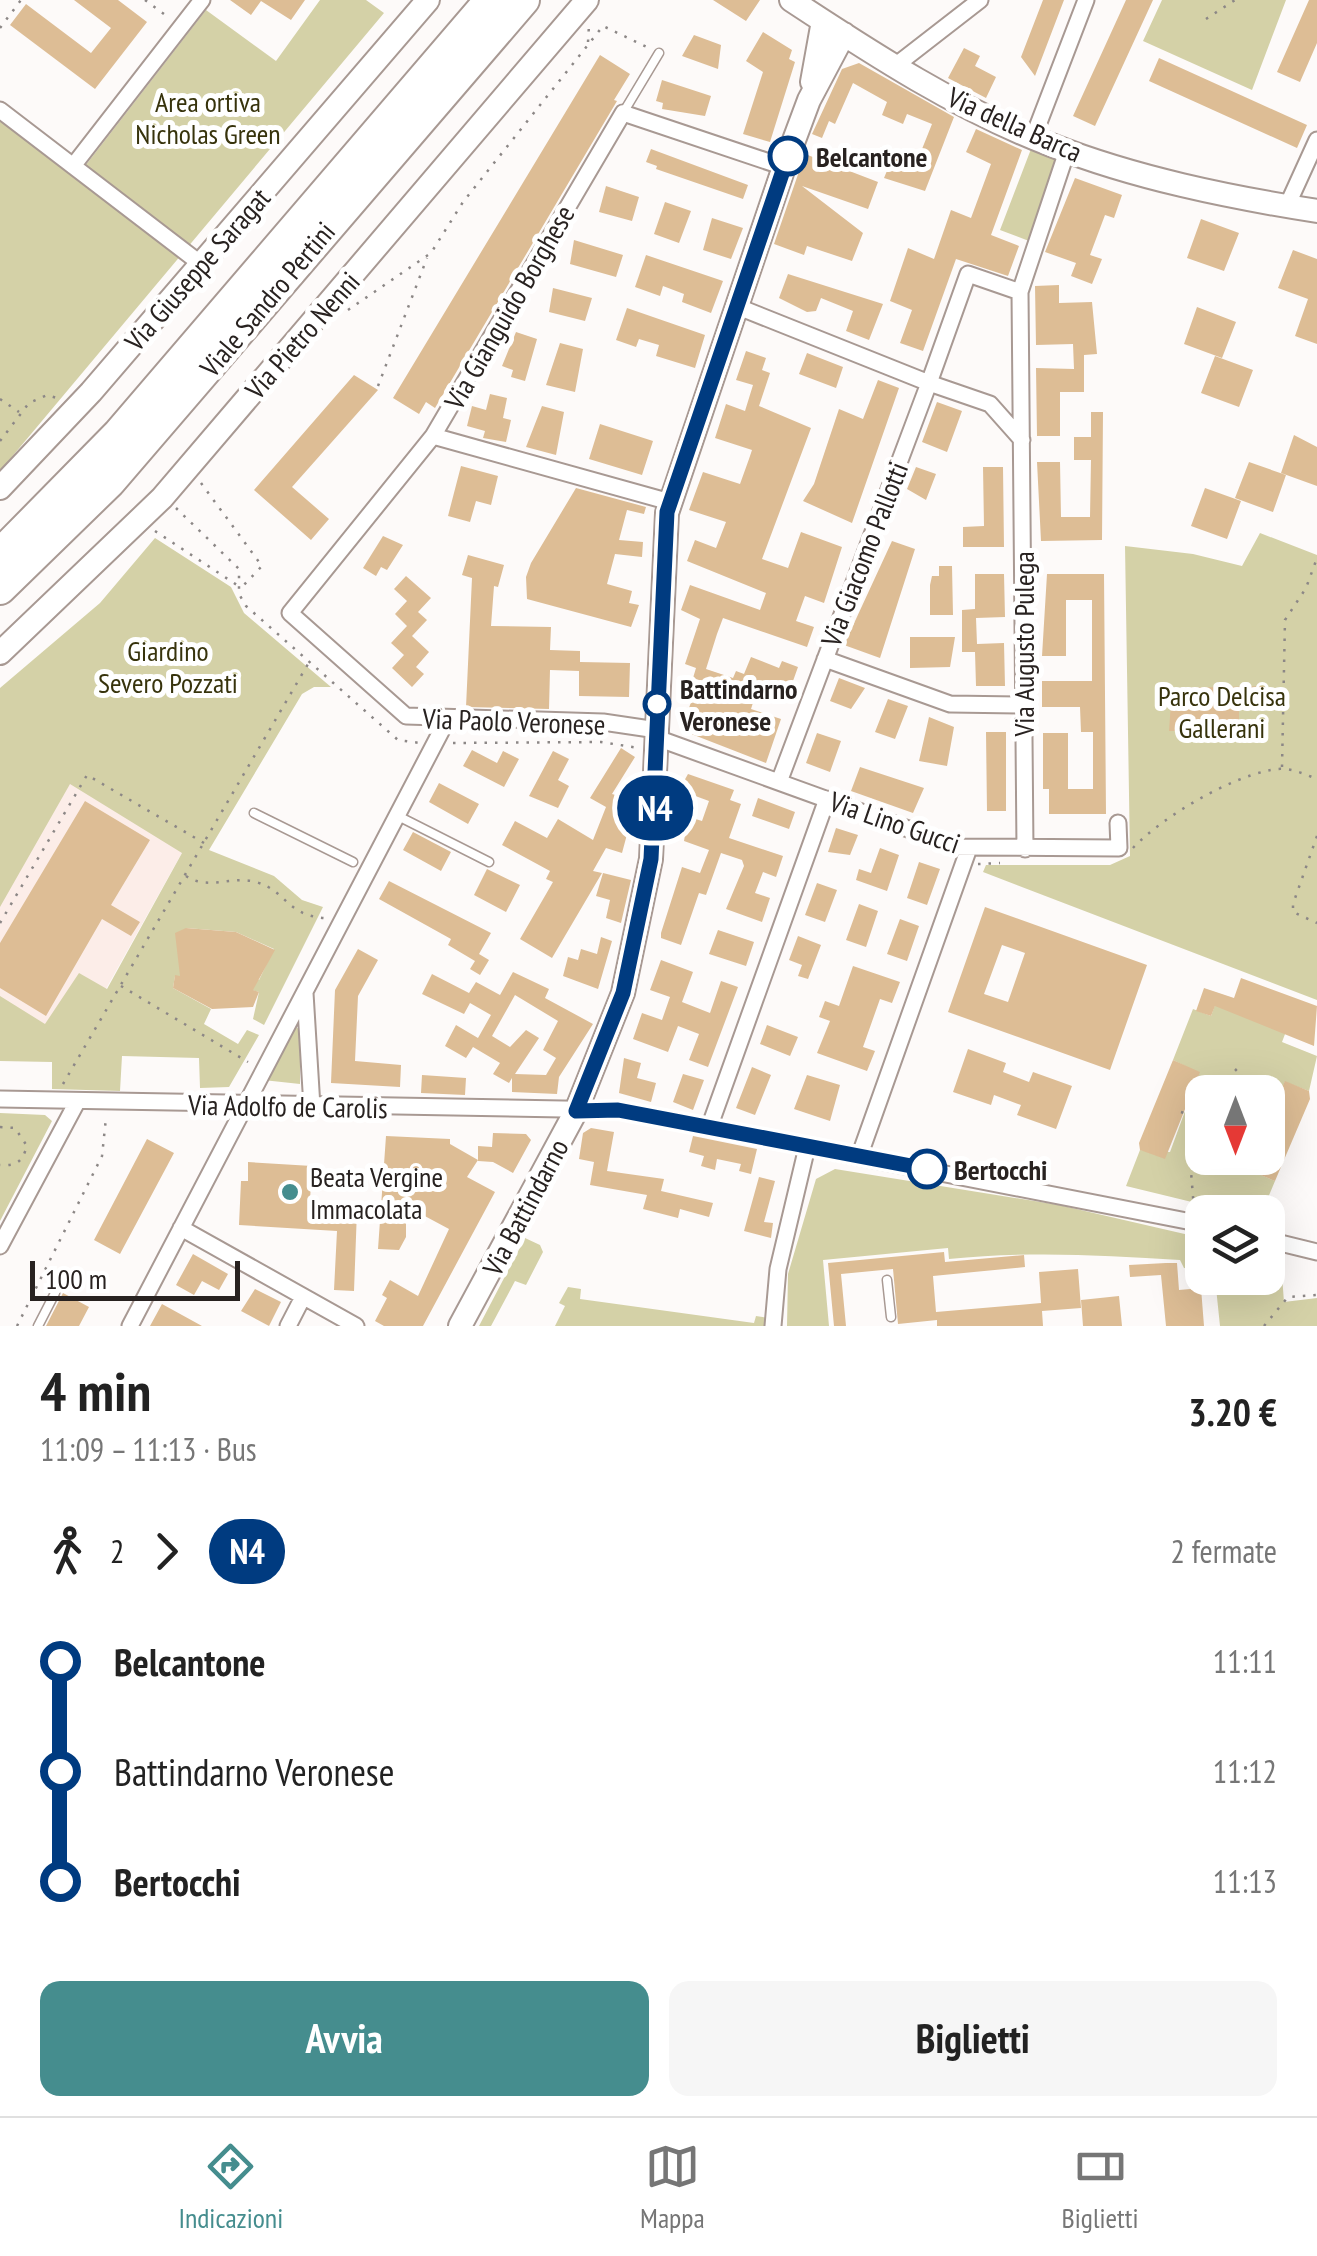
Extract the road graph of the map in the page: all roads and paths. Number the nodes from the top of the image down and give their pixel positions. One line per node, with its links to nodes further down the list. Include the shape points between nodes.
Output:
1 (22, 0): 15 (path)
2 (144, 0): 14 (path)
3 (202, 0): 14 (street)
4 (428, 0): 30 (street, Via Giuseppe Saragat)
5 (490, 0): 49 (highway, Viale Sandro Pertini, via 118,434)
6 (524, 0): 52 (highway, Viale Sandro Pertini, via 110,482)
7 (587, 0): 53 (street, Via Pietro Nenni, via 162,498)
8 (791, 0): 13 (street, Via della Barca)
9 (980, 0): 18 (street)
10 (1086, 0): 22 (street)
11 (1235, 0): 12 (path)
12 (1206, 19)
13 (823, 21): 16 (street, Via della Barca); 19 (street, Via Battindarno)
14 (181, 27): 25 (street)
15 (0, 28)
16 (844, 34): 18 (street, Via della Barca); 19 (street, Via Battindarno)
17 (659, 53): 21 (lane); 29 (path, via 604,26)
18 (896, 66): 22 (street, Via della Barca)
19 (810, 100): 26 (street, Via Battindarno)
20 (0, 110): 25 (street)
21 (622, 113): 26 (street); 41 (street, Via Gianguido Borghese)
22 (1033, 138): 24 (street, Via della Barca)
23 (1317, 140): 27 (street)
24 (1067, 151): 27 (street, Via della Barca); 31 (street, Via Augusto Pulega)
25 (73, 166): 30 (street)
26 (784, 167): 32 (street, Via Battindarno)
27 (1287, 206): 28 (street, Via della Barca)
28 (1317, 211)
29 (430, 252): 33 (path); 35 (path)
30 (202, 264): 45 (street, Via Giuseppe Saragat)
31 (1020, 292): 34 (street, Via Giacomo Pallotti, via 968,274); 38 (street, Via Augusto Pulega)
32 (736, 306): 34 (street); 46 (street, Via Battindarno)
33 (343, 314)
34 (929, 383): 39 (street); 54 (street, Via Giacomo Pallotti)
35 (378, 386)
36 (0, 399): 40 (path)
37 (63, 401): 40 (path, via 40,396)
38 (1022, 403): 39 (street); 42 (street, Via Augusto Pulega)
39 (990, 404): 42 (street)
40 (20, 413): 43 (path)
41 (434, 436): 46 (street, Via Gianguido Borghese); 57 (street, Via Paolo Veronese, via 290,613 398,712)
42 (1022, 440): 56 (street, Via Augusto Pulega)
43 (0, 441)
44 (201, 479): 51 (path, via 262,566)
45 (0, 488)
46 (670, 502): 58 (street, Via Battindarno)
47 (173, 505): 51 (path, via 235,563)
48 (150, 528): 51 (path)
49 (0, 554)
50 (1317, 558): 61 (path, via 1285,620)
51 (241, 588): 55 (path, via 246,606)
52 (0, 589)
53 (0, 653)
54 (825, 659): 56 (street, via 950,704); 63 (street, Via Giacomo Pallotti)
55 (309, 662): 59 (path, via 398,740); 69 (path)
56 (1022, 705): 70 (street, Via Augusto Pulega)
57 (447, 720): 58 (street, Via Paolo Veronese, via 604,722); 66 (street)
58 (653, 739): 60 (path); 63 (street, Via Lino Gucci); 90 (street, Via Battindarno, via 651,859 630,968)
59 (409, 742)
60 (452, 744)
61 (1282, 769): 62 (path); 72 (path, via 1168,817)
62 (1317, 779)
63 (779, 782): 64 (street, Via Lino Gucci)
64 (827, 799): 71 (street, Via Lino Gucci); 95 (street)
65 (254, 814): 73 (lane)
66 (396, 815): 74 (lane); 81 (street)
67 (1118, 823): 70 (street, Via Lino Gucci, via 1119,848)
68 (1317, 836): 79 (path, via 1293,908)
69 (204, 843): 76 (path); 78 (path, via 87,774)
70 (1024, 849): 71 (street, Via Lino Gucci)
71 (972, 856): 75 (path); 97 (street)
72 (1124, 858)
73 (353, 862)
74 (489, 862)
75 (1012, 863)
76 (185, 875): 77 (path, via 198,883 266,885 298,914); 80 (path)
77 (324, 918)
78 (0, 923)
79 (1317, 923)
80 (122, 986): 82 (path); 85 (path)
81 (304, 988): 88 (street); 89 (street)
82 (248, 1062)
83 (1235, 1069): 84 (path)
84 (1241, 1075)
85 (59, 1092)
86 (0, 1099): 87 (street, Via Adolfo de Carolis)
87 (78, 1102): 88 (street, Via Adolfo de Carolis); 102 (street)
88 (245, 1106): 89 (street, Via Adolfo de Carolis); 100 (street)
89 (312, 1107): 90 (street, Via Adolfo de Carolis)
90 (576, 1111): 95 (street, Via Adolfo de Carolis, via 618,1110); 114 (street, Via Battindarno)
91 (107, 1112): 109 (path, via 102,1156)
92 (1181, 1112): 93 (path)
93 (1185, 1113)
94 (0, 1127): 98 (path, via 16,1128 27,1146 22,1160)
95 (709, 1128): 96 (street, Via Adolfo de Carolis)
96 (807, 1147): 97 (street, Via Adolfo de Carolis); 115 (street, via 778,1269)
97 (858, 1156): 99 (street, Via Adolfo de Carolis)
98 (0, 1165)
99 (1185, 1216)
100 (181, 1228): 107 (street); 111 (street)
101 (1285, 1245): 103 (street)
102 (0, 1246)
103 (1317, 1254)
104 (887, 1280): 108 (lane)
105 (55, 1293): 110 (lane)
106 (1317, 1295): 116 (path, via 1288,1298)
107 (303, 1297): 112 (street); 113 (street)
108 (891, 1317)
109 (16, 1326)
110 (38, 1326)
111 (130, 1326)
112 (288, 1326)
113 (356, 1326)
114 (460, 1326)
115 (773, 1326)
116 (1264, 1326)

